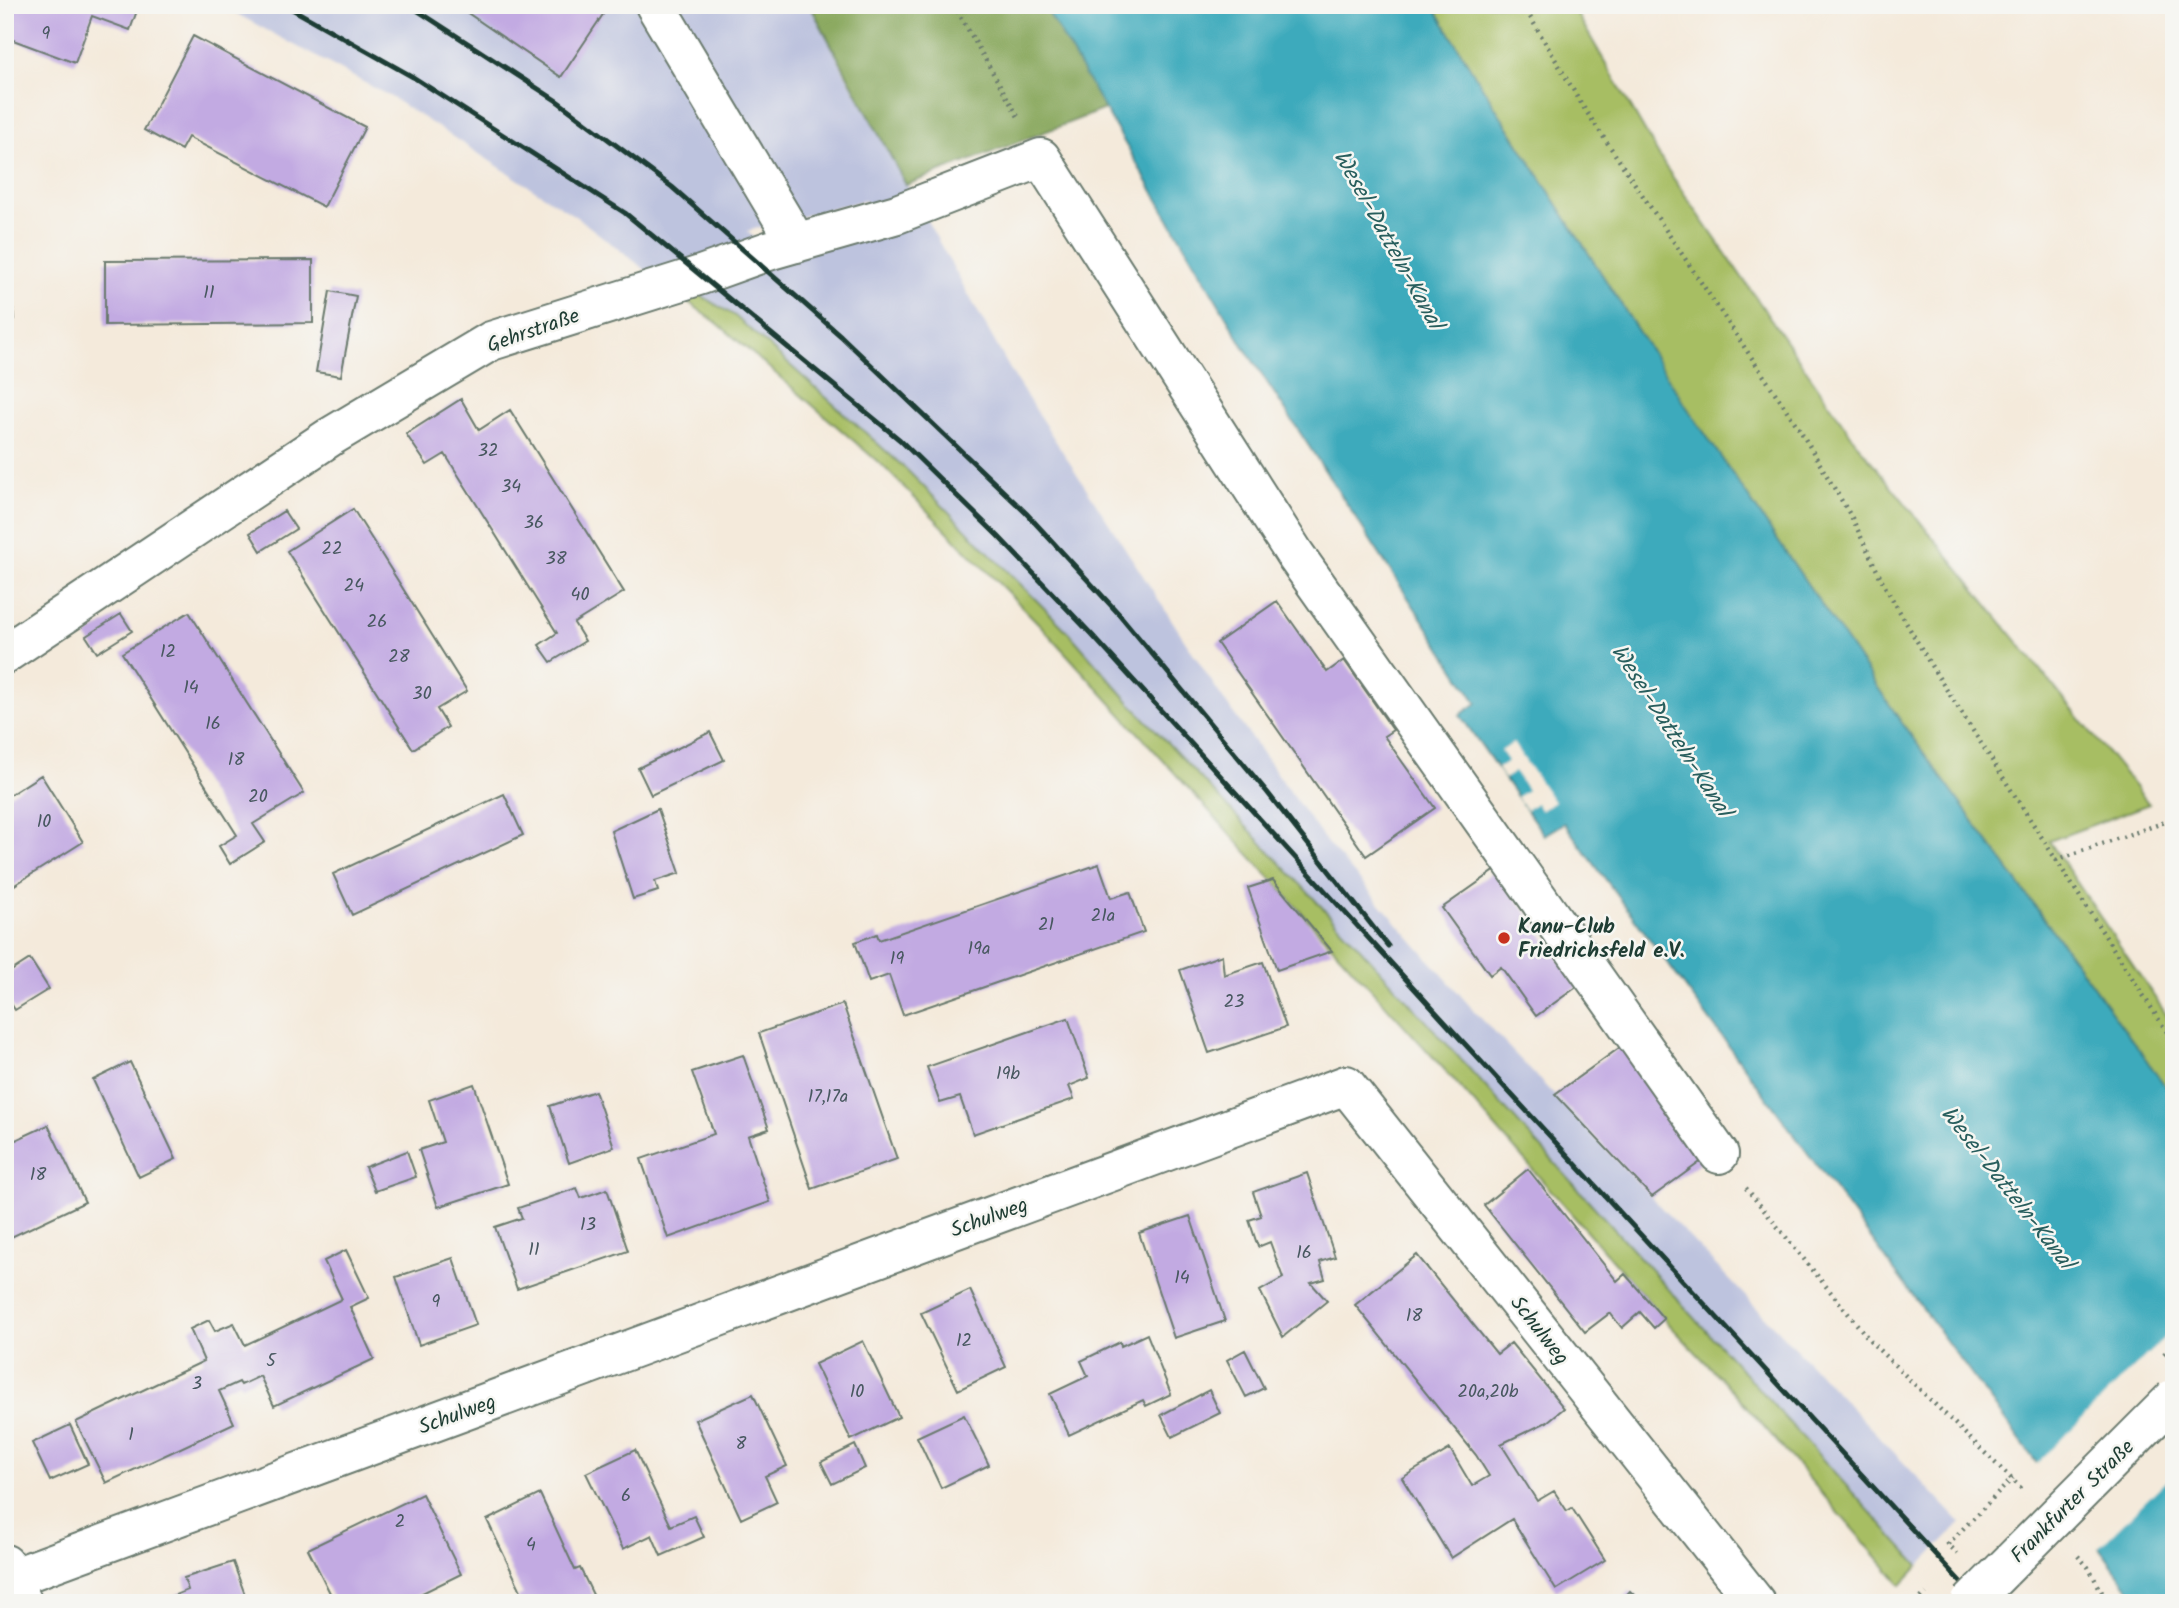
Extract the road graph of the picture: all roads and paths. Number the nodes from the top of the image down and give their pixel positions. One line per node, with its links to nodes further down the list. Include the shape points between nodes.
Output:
1 (655, 5): 5 (street)
2 (954, 5): 4 (path)
3 (1523, 5): 8 (path, via 1584,108 1798,427 1932,667)
4 (1041, 158): 5 (street, Gehrstraße, via 897,214); 10 (street, via 1296,556)
5 (797, 243): 6 (street, Gehrstraße, via 491,341 330,437)
6 (5, 653)
7 (2174, 819): 8 (path)
8 (2056, 860): 9 (path)
9 (2174, 1043)
10 (1719, 1154): 12 (path, via 1873,1344)
11 (2174, 1398): 18 (street, Frankfurter Straße, bridge)
12 (2013, 1478): 13 (path); 15 (path, via 1948,1544)
13 (2030, 1498)
14 (2071, 1547): 19 (path)
15 (1961, 1558)
16 (14, 1582): 17 (street, Schulweg, via 1346,1085)
17 (1756, 1603)
18 (1970, 1603)
19 (2108, 1603)

